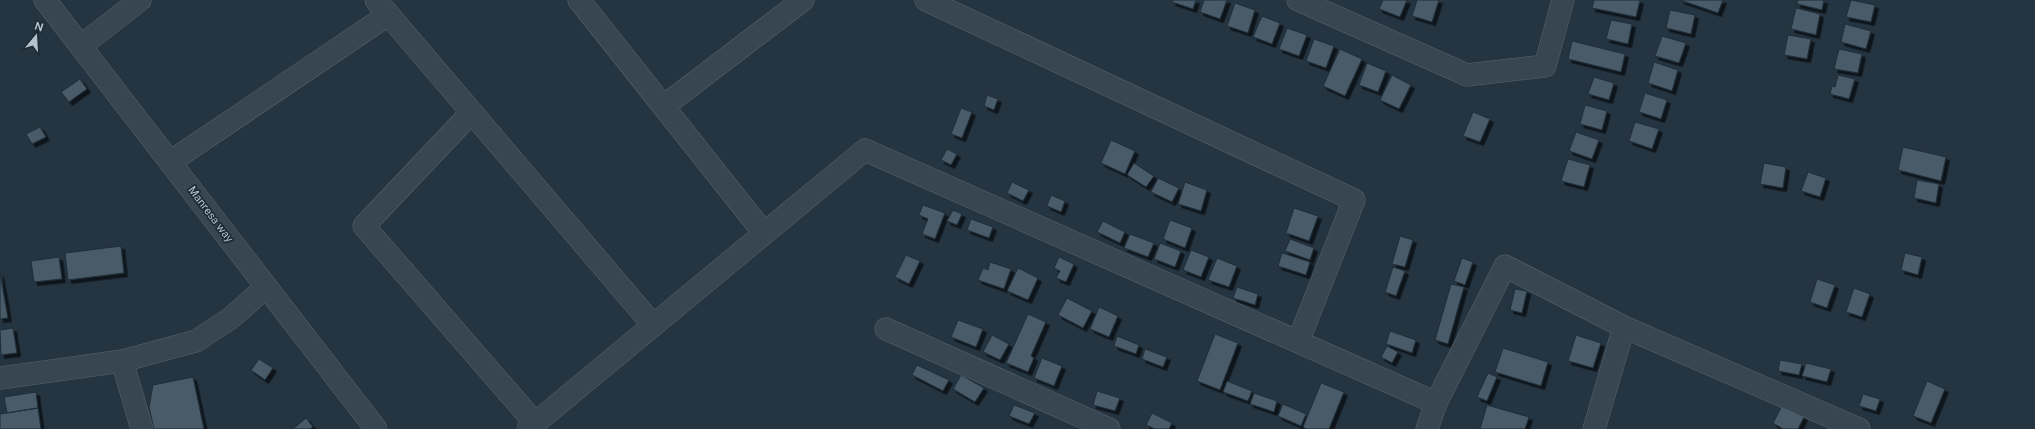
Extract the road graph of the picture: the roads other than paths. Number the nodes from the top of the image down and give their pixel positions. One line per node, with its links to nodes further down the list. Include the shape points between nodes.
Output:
1 (45, 0): 9 (street, Manresa way)
2 (140, 0): 9 (street)
3 (579, 0): 10 (street)
4 (803, 0): 10 (street)
5 (926, 0): 18 (street, via 1354,200)
6 (1298, 0): 7 (street, via 1467,75 1545,66)
7 (1563, 0)
8 (382, 7): 11 (street); 12 (street)
9 (81, 46): 12 (street, Manresa way)
10 (664, 106): 13 (street)
11 (471, 113): 15 (street); 22 (street, via 364,226)
12 (170, 162): 14 (street, Manresa way)
13 (764, 233): 15 (street); 18 (street, via 865,150)
14 (266, 287): 19 (street, via 231,318 196,341); 24 (street, Manresa way)
15 (653, 325): 22 (street)
16 (1624, 327): 21 (street, via 1505,266); 27 (street); 28 (street)
17 (886, 329): 25 (street)
18 (1298, 342): 21 (street)
19 (122, 361): 20 (street); 23 (street)
20 (0, 378)
21 (1436, 403): 26 (street)
22 (532, 426)
23 (142, 429)
24 (376, 429)
25 (1109, 429)
26 (1427, 429)
27 (1594, 429)
28 (1859, 429)

